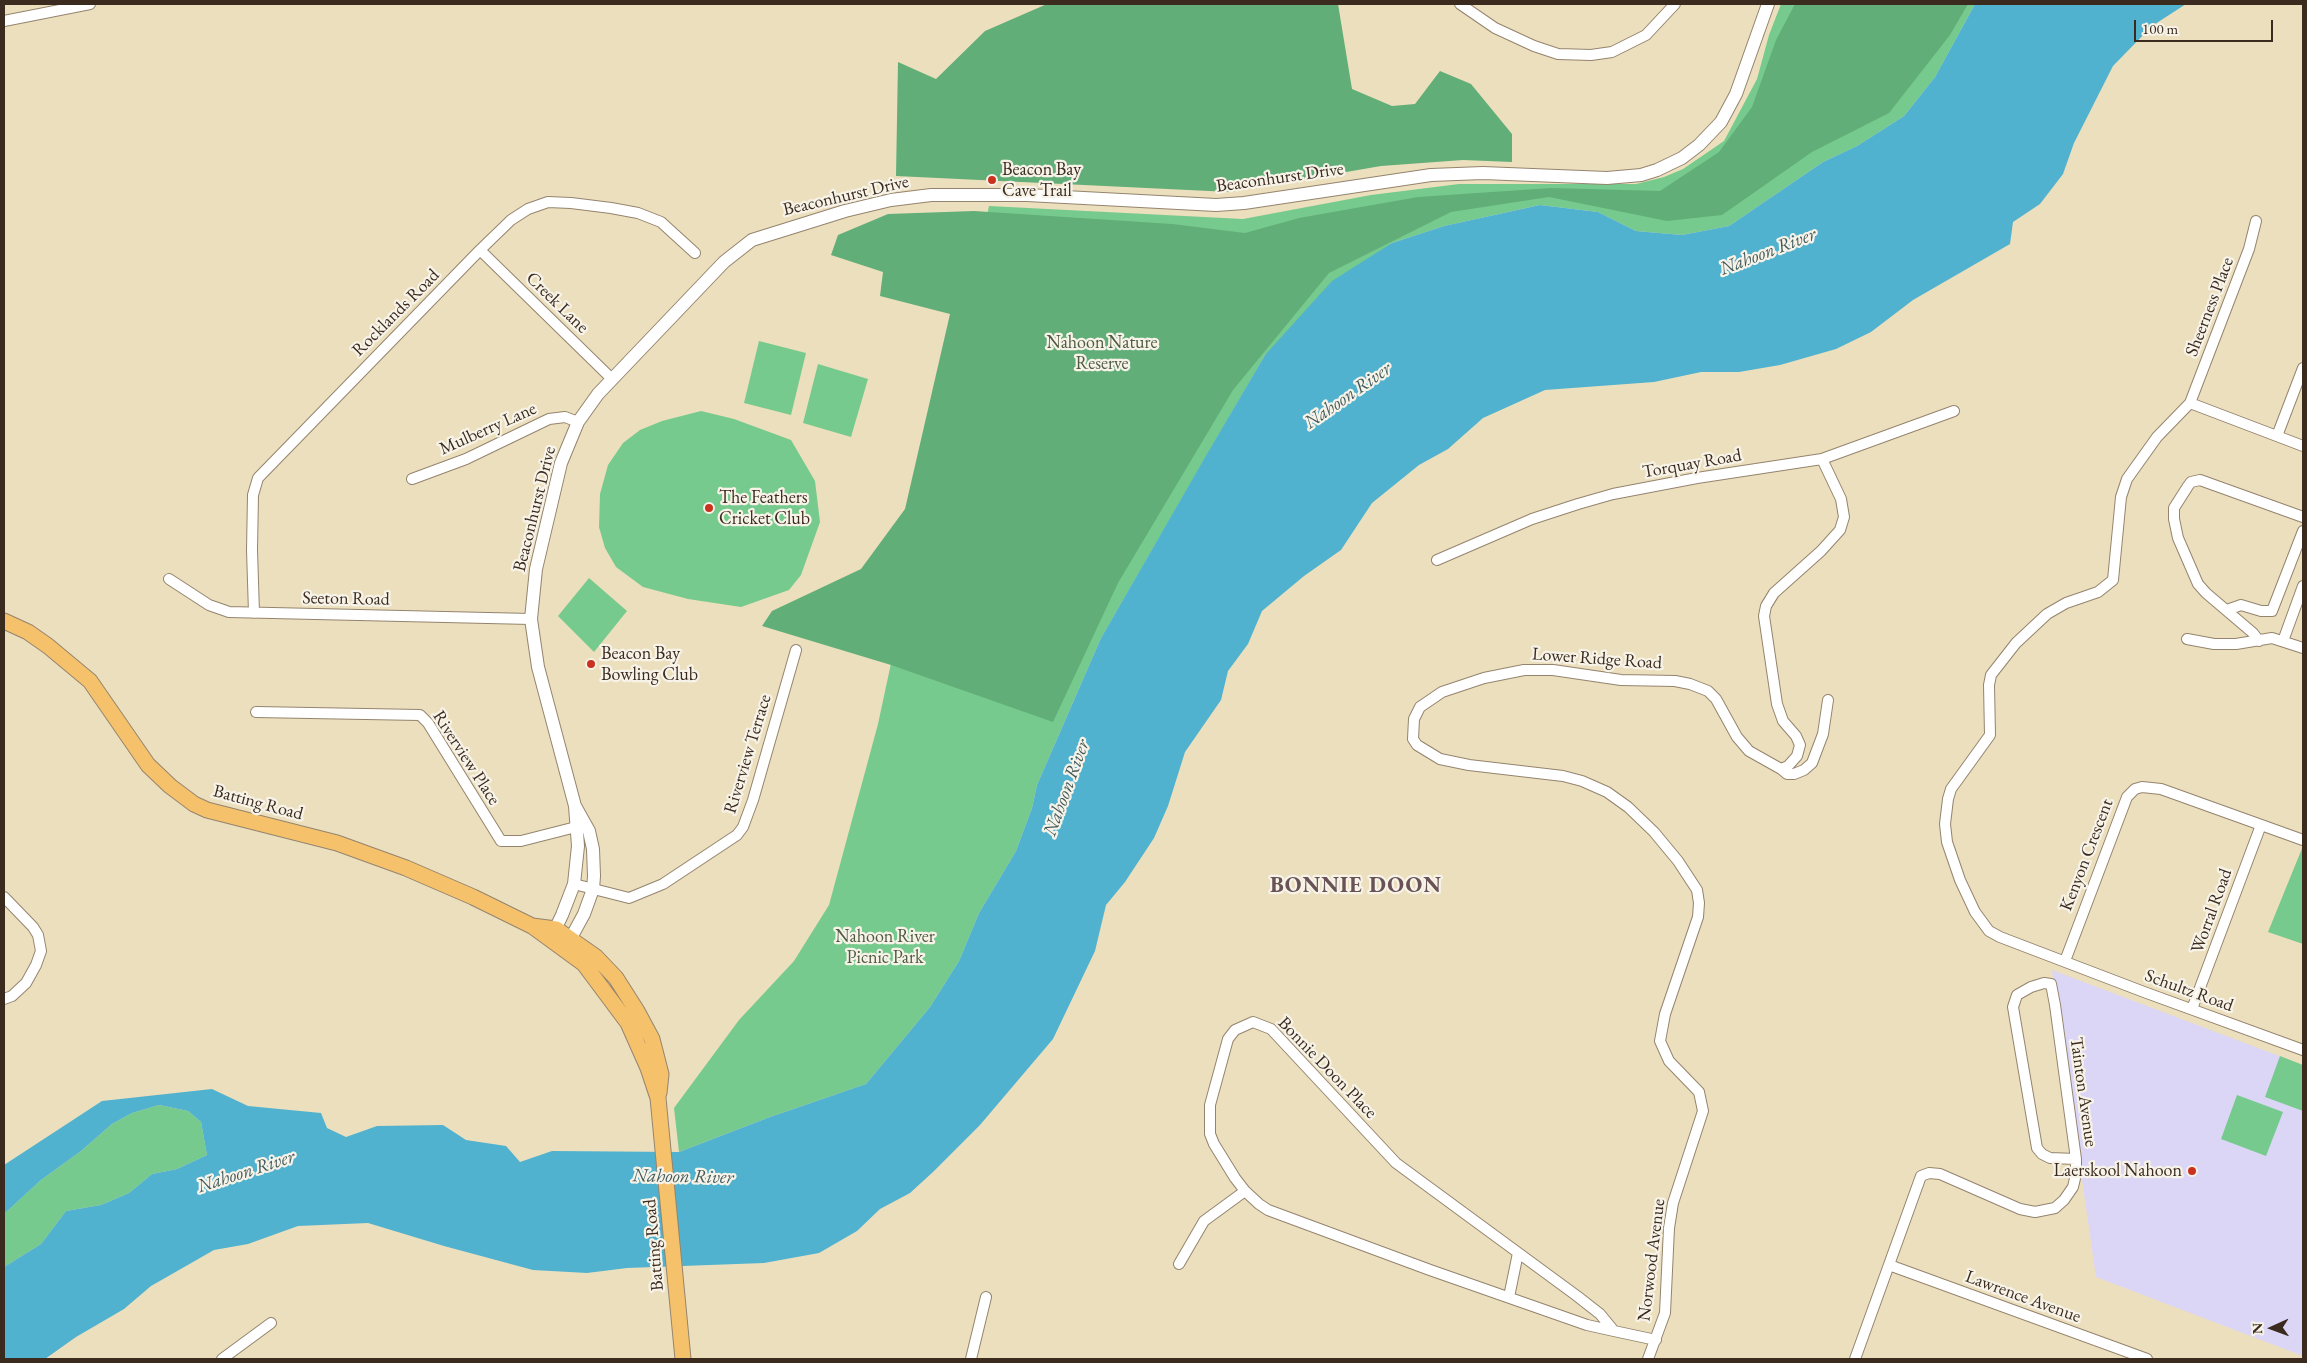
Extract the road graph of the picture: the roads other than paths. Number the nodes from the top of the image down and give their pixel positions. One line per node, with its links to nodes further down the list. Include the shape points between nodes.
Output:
1 (90, 4): 5 (street)
2 (1460, 4): 3 (street, via 1495,28 1534,46 1558,54 1590,55 1612,52 1646,35)
3 (1675, 4)
4 (1768, 4): 10 (street, Beaconhurst Drive, via 1736,94 1721,122 1699,146 1656,170 1622,177 1483,173 1431,175 1216,205 1026,195 931,194 891,200 752,240 724,262)
5 (4, 21)
6 (2256, 221): 11 (street, Sheerness Place, via 2249,249)
7 (480, 250): 8 (street, Rocklands Road, via 523,212 540,204 559,202 611,208 650,217 661,222); 10 (street, Creek Lane); 24 (street, Rocklands Road, via 258,478 253,496)
8 (695, 254)
9 (2303, 368): 14 (street)
10 (612, 380): 13 (street, Beaconhurst Drive)
11 (2190, 403): 14 (street); 44 (street, Schultz Road, via 2157,437 2127,479 2119,511 2112,580 2098,592 2066,603 2047,614 2016,643 1992,675 1989,685 1990,735 1959,776 1948,800 1944,824 1947,842 1960,880 1980,920 2000,937)
12 (1954, 411): 16 (street, Torquay Road)
13 (578, 422): 17 (street, Mulberry Lane, via 565,417 550,419 466,459); 25 (street, Beaconhurst Drive, via 561,463 547,517 536,569)
14 (2277, 436): 15 (street)
15 (2303, 446)
16 (1822, 459): 20 (street, Torquay Road, via 1613,494 1532,518); 34 (street, via 1841,499 1844,517 1840,530 1774,593 1764,616 1777,704 1783,721 1800,745 1795,759)
17 (412, 479)
18 (2303, 517): 23 (street, via 2205,481 2195,481 2188,486 2174,508 2178,538 2198,584)
19 (2303, 531): 23 (street, via 2272,611 2241,605)
20 (1437, 560)
21 (169, 579): 24 (street, Seeton Road, via 209,605 224,611)
22 (2303, 586): 28 (street)
23 (2227, 610): 29 (street)
24 (254, 613): 25 (street, Seeton Road)
25 (531, 620): 35 (street, Beaconhurst Drive, via 538,667)
26 (4, 621): 42 (main road, Batting Road, via 28,632 90,681 148,765 194,804 354,849 473,897)
27 (2187, 639): 29 (street, via 2224,644)
28 (2283, 640): 29 (street); 30 (street)
29 (2259, 641)
30 (2303, 648)
31 (796, 650): 40 (street, Riverview Terrace, via 753,800 737,835 663,884 629,898)
32 (1828, 700): 34 (street, via 1823,734 1812,763 1794,774 1787,774)
33 (256, 712): 37 (street, Riverview Place, via 417,714 428,723 501,841 521,841)
34 (1781, 769): 48 (street, Lower Ridge Road, via 1745,746 1708,691 1674,681 1621,680 1553,670 1524,670 1484,678 1442,692 1420,707 1414,719 1413,739 1440,759 1563,776 1607,792 1644,821 1693,883 1698,897 1698,917 1661,1026 1660,1041 1669,1061 1695,1086 1702,1098 1702,1118)
35 (575, 806): 37 (street, Beaconhurst Drive); 40 (street, Beaconhurst Drive, via 591,838)
36 (2261, 825): 38 (street, Kenyon Crescent); 44 (street, Kenyon Crescent, via 2161,789 2135,789 2127,797); 46 (street, Worral Road)
37 (576, 827): 39 (street, Beaconhurst Drive, via 578,859)
38 (2303, 840)
39 (574, 884): 40 (street, Riverview Terrace); 42 (street, Beaconhurst Drive)
40 (593, 889): 43 (street, Beaconhurst Drive)
41 (4, 897): 45 (street, via 33,927 40,950 26,983)
42 (553, 934): 43 (main road, Batting Road)
43 (568, 944): 60 (main road, Batting Road, via 628,1023 658,1098)
44 (2065, 961): 46 (street, Schultz Road)
45 (4, 999)
46 (2192, 1009): 47 (street, Schultz Road)
47 (2303, 1050)
48 (1696, 1136): 58 (street, Norwood Avenue, via 1671,1216 1665,1314)
49 (2076, 1159): 49 (street, Tainton Avenue, via 2051,984 2044,983 2023,991 2015,998 2013,1007 2037,1148 2050,1158); 53 (street, Tainton Avenue, via 2075,1182 2070,1193 2056,1208 2043,1212 2020,1209 1940,1174 1923,1175)
50 (1245, 1191): 51 (street, Bonnie Doon Place, via 1214,1144 1209,1116 1228,1039 1235,1030 1253,1022 1271,1029 1282,1038 1396,1163); 52 (street, via 1204,1221); 54 (street, Bonnie Doon Place, via 1268,1210)
51 (1518, 1253): 54 (street); 57 (street, Bonnie Doon Place, via 1600,1314)
52 (1179, 1264)
53 (1889, 1264): 63 (street, Tainton Avenue); 64 (street, Lawrence Avenue)
54 (1509, 1296): 57 (street, Bonnie Doon Place, via 1588,1325)
55 (986, 1297): 61 (street)
56 (271, 1323): 59 (street)
57 (1614, 1331): 58 (street, Bonnie Doon Place)
58 (1656, 1340): 62 (street, Norwood Avenue)
59 (222, 1359)
60 (683, 1359)
61 (971, 1359)
62 (1648, 1359)
63 (1855, 1359)
64 (2147, 1359)

